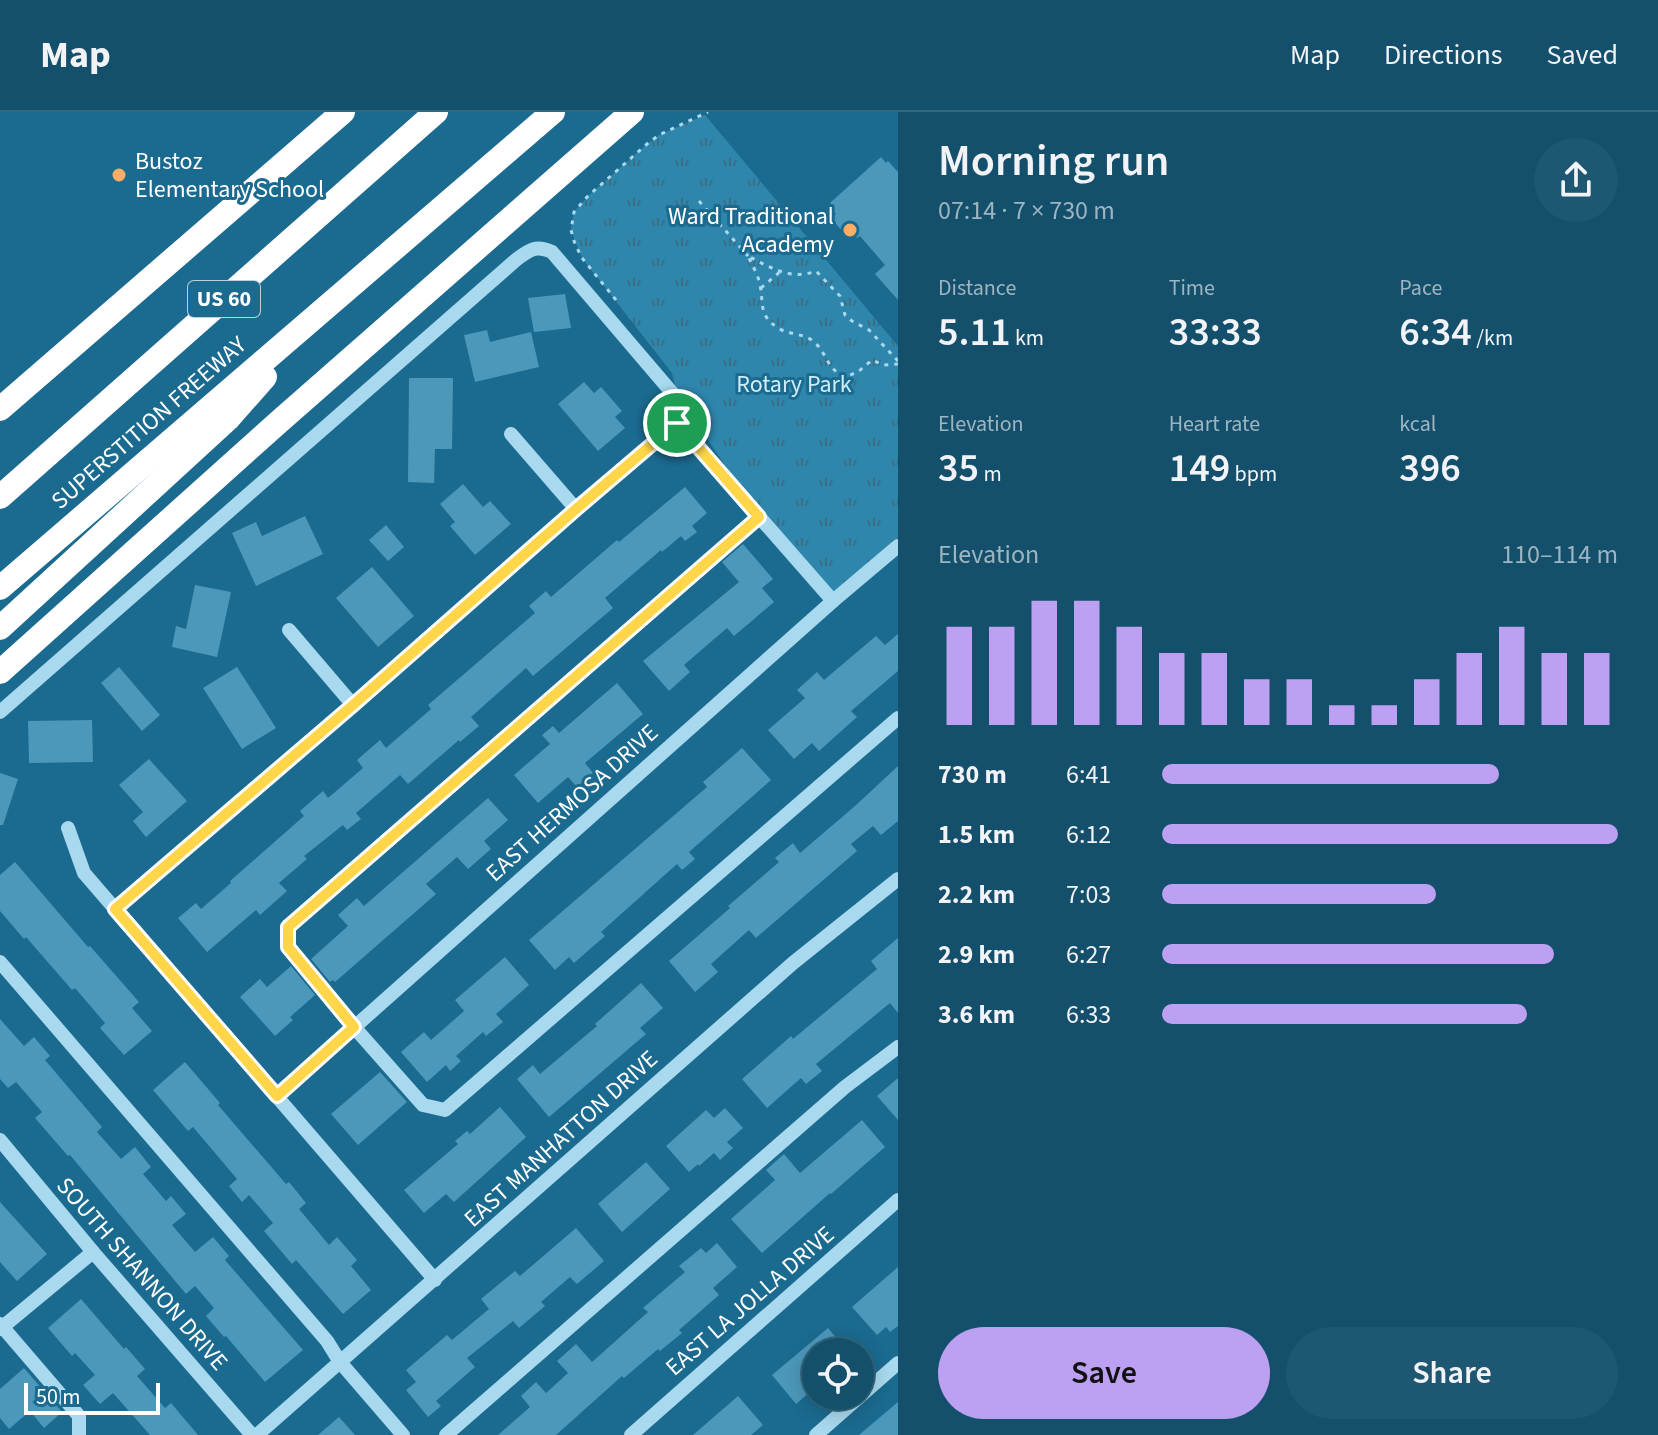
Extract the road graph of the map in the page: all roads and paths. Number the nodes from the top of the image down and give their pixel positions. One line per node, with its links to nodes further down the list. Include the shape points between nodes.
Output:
1 (343, 112): 13 (highway)
2 (436, 112): 16 (highway, SUPERSTITION FREEWAY / US 60)
3 (553, 112): 11 (highway, SUPERSTITION FREEWAY / US 60)
4 (632, 112): 24 (highway)
5 (708, 112): 10 (path, via 659,135 574,212 571,230 582,258)
6 (699, 201): 7 (path)
7 (748, 256): 8 (path); 9 (path)
8 (781, 271): 9 (path); 12 (path, via 816,271 840,296 845,315 869,330)
9 (761, 288): 12 (path, via 769,321 812,340 835,373 846,377 872,360)
10 (619, 304)
11 (327, 307): 20 (highway, SUPERSTITION FREEWAY / US 60); 22 (highway, via 228,419)
12 (898, 363)
13 (0, 409)
14 (677, 423): 17 (street); 18 (street); 26 (street, via 674,395 552,252 531,249)
15 (511, 434): 17 (street)
16 (4, 493)
17 (576, 509): 25 (street)
18 (759, 517): 21 (street); 32 (street, via 288,927 288,947)
19 (898, 546): 21 (street, EAST HERMOSA DRIVE)
20 (0, 588)
21 (833, 601): 32 (street, EAST HERMOSA DRIVE)
22 (0, 628)
23 (289, 630): 25 (street)
24 (0, 672)
25 (353, 705): 30 (street)
26 (0, 712)
27 (898, 718): 32 (street, via 445,1110 423,1105)
28 (68, 828): 30 (street, via 84,873)
29 (898, 879): 38 (street, EAST MANHATTON DRIVE, via 793,963)
30 (115, 909): 34 (street)
31 (0, 962): 40 (street)
32 (354, 1027): 34 (street, EAST HERMOSA DRIVE)
33 (898, 1047): 45 (street, via 845,1087)
34 (277, 1096): 38 (street)
35 (0, 1140): 37 (street, SOUTH SHANNON DRIVE)
36 (898, 1200): 46 (street, EAST LA JOLLA DRIVE)
37 (93, 1252): 39 (street); 43 (street, SOUTH SHANNON DRIVE)
38 (435, 1280): 40 (street, EAST MANHATTON DRIVE)
39 (1, 1327): 42 (street, via 79,1416)
40 (340, 1362): 43 (street, EAST MANHATTON DRIVE); 44 (street)
41 (898, 1363): 47 (street)
42 (79, 1435)
43 (254, 1435)
44 (403, 1435)
45 (446, 1435)
46 (631, 1435)
47 (816, 1435)

